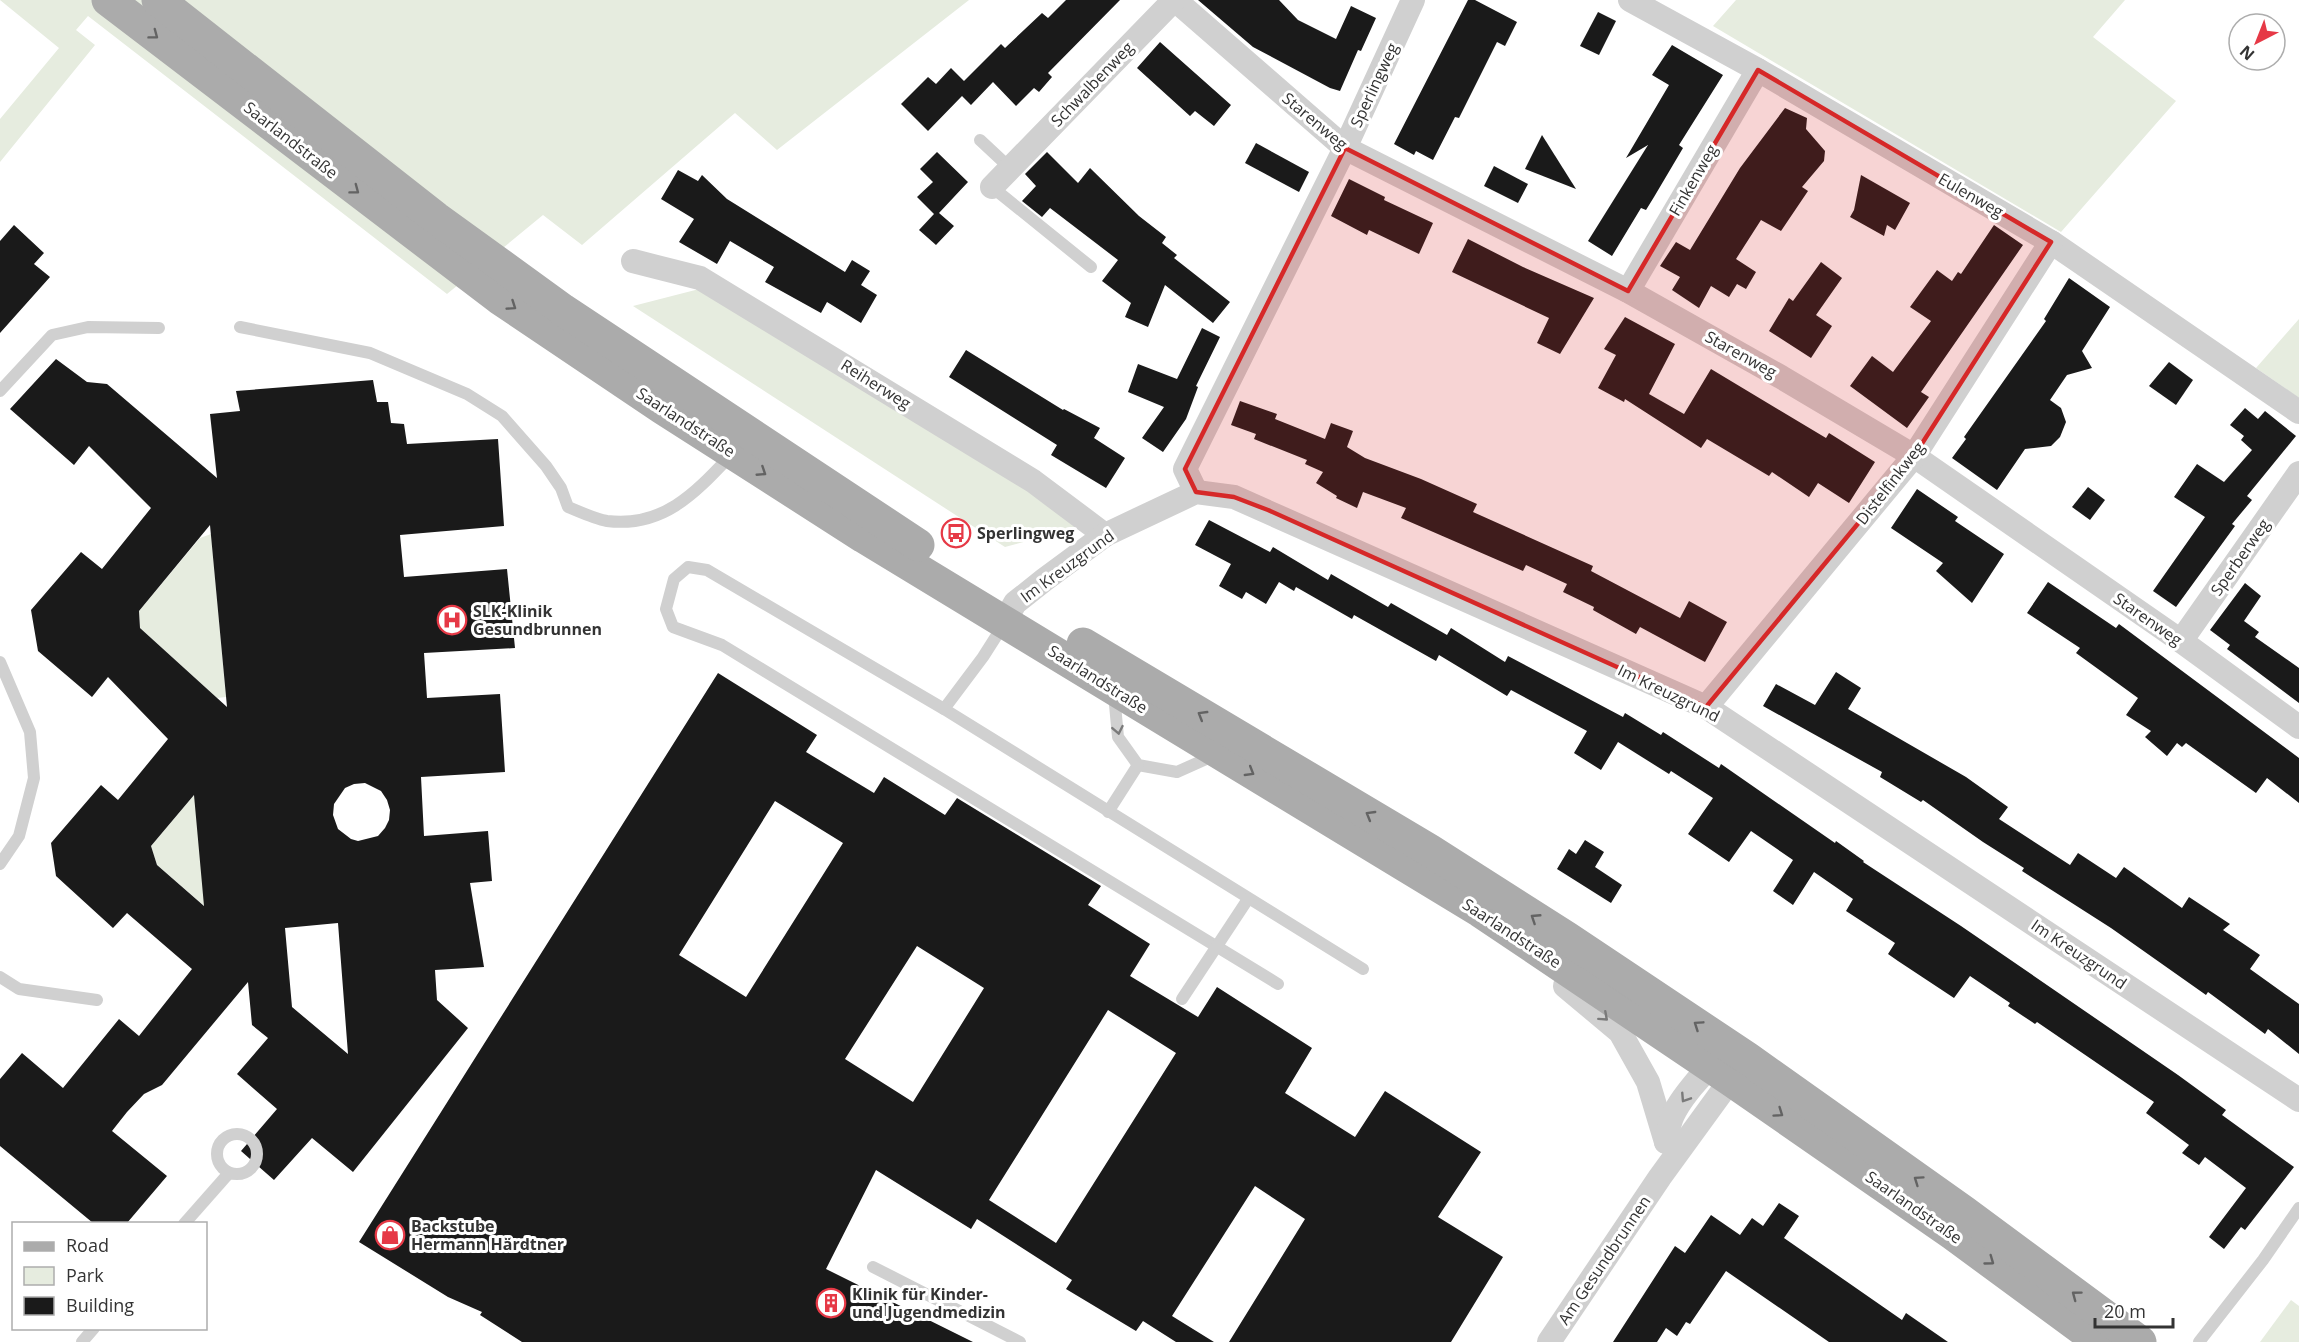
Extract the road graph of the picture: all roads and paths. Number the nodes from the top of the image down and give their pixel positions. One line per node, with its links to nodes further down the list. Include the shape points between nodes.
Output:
1 (108, 0): 19 (main road, Saarlandstraße, one-way to 19, via 500,298)
2 (158, 0): 24 (main road, Saarlandstraße, via 427,210 563,310 940,559)
3 (1174, 0): 8 (street, Starenweg); 9 (street, Schwalbenweg)
4 (1413, 0): 8 (street, Sperlingweg)
5 (1630, 0): 6 (street, Eulenweg)
6 (1758, 70): 11 (street, Eulenweg); 14 (street, Finkenweg)
7 (980, 140): 9 (lane)
8 (1345, 148): 14 (street, Starenweg); 22 (street, Sperlingweg, via 1185,470)
9 (1010, 168): 10 (street, Schwalbenweg)
10 (992, 187): 13 (lane, Schwalbenweg)
11 (2051, 242): 18 (street, Eulenweg); 20 (street, Distelfinkweg)
12 (633, 261): 23 (street, Reiherweg, via 700,278 1033,481)
13 (1091, 267)
14 (1628, 291): 20 (street, Starenweg)
15 (240, 327): 19 (lane, via 370,354 467,394 502,416 546,466 568,507 607,521 650,519 676,507)
16 (159, 328): 17 (lane, via 88,327 52,335)
17 (0, 391)
18 (2299, 412)
19 (733, 454): 24 (main road, Saarlandstraße, one-way to 24, via 864,537)
20 (1914, 456): 25 (street, Starenweg); 28 (street, Distelfinkweg)
21 (2299, 473): 25 (street, Sperberweg)
22 (1196, 492): 23 (street, Im Kreuzgrund); 28 (street, Im Kreuzgrund, via 1234,497 1268,510)
23 (1105, 535): 24 (street, Im Kreuzgrund, via 1044,580)
24 (1010, 612): 27 (main road, Saarlandstraße); 29 (lane, via 983,657); 42 (main road, Saarlandstraße, one-way to 24, via 1567,938 1429,850)
25 (2181, 641): 30 (street, Starenweg)
26 (0, 662): 34 (lane, via 30,732 34,778 20,836)
27 (1113, 689): 31 (main road, Saarlandstraße); 32 (lane, one-way to 32, via 1118,737)
28 (1706, 707): 43 (street, Im Kreuzgrund)
29 (944, 708): 33 (lane); 39 (lane, via 706,570 688,567 674,579 666,609 673,627 722,645)
30 (2299, 727)
31 (1219, 753): 32 (lane, via 1177,772); 36 (main road, Saarlandstraße, one-way to 36)
32 (1138, 765): 33 (lane)
33 (1108, 812): 35 (lane)
34 (0, 864)
35 (1248, 899): 37 (lane); 40 (lane)
36 (1480, 911): 42 (main road, Saarlandstraße); 44 (street, Am Gesundbrunnen, one-way to 44, via 1513,947 1620,1032 1647,1082)
37 (1363, 969)
38 (0, 977): 41 (lane, via 19,989)
39 (1278, 984)
40 (1182, 999)
41 (97, 1000)
42 (1729, 1068): 44 (street, Am Gesundbrunnen, one-way to 44, via 1698,1078 1670,1122); 46 (street, Am Gesundbrunnen); 54 (main road, Saarlandstraße, one-way to 54); 55 (main road, Saarlandstraße, one-way to 42, via 1964,1212)
43 (2299, 1100)
44 (1666, 1142): 46 (street, Am Gesundbrunnen)
45 (229, 1173): 48 (lane)
46 (1660, 1177): 53 (street, Am Gesundbrunnen)
47 (2299, 1208): 56 (lane)
48 (186, 1222)
49 (873, 1267): 52 (lane)
50 (92, 1330): 51 (lane)
51 (82, 1342)
52 (1020, 1342)
53 (1549, 1342)
54 (2100, 1342)
55 (2140, 1342)
56 (2199, 1342)

